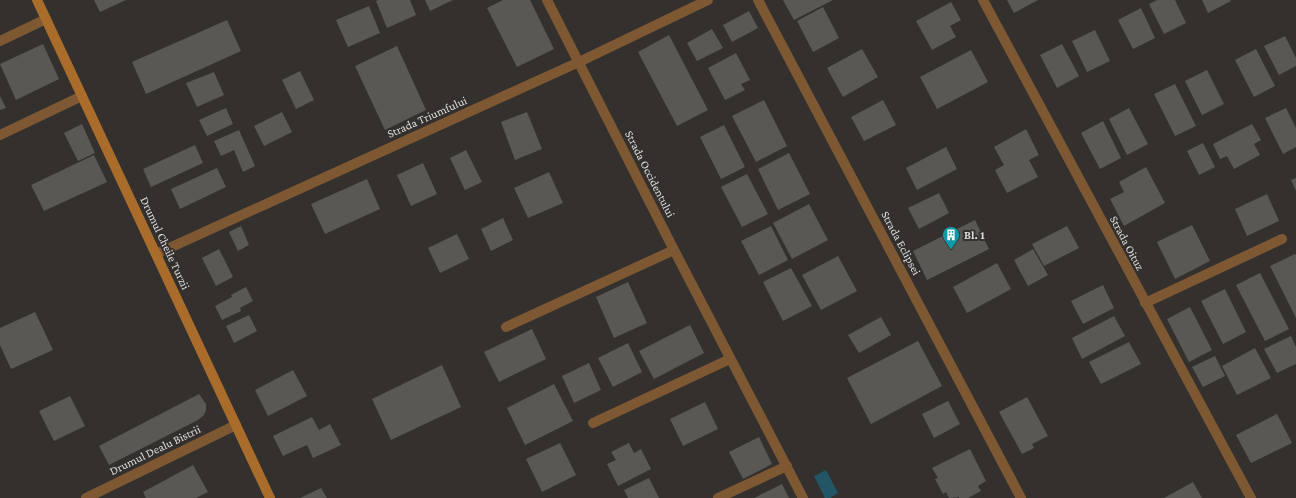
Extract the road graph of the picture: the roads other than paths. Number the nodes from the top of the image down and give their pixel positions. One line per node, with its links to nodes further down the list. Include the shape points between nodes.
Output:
1 (37, 0): 6 (street, Drumul Cheile Turzii)
2 (547, 0): 8 (street, Strada Occidentului)
3 (708, 0): 8 (street, Strada Triumfului)
4 (758, 0): 24 (street, Strada Eclipsei)
5 (983, 0): 14 (street, Strada Oituz)
6 (46, 19): 7 (street); 9 (street, Drumul Cheile Turzii)
7 (0, 41)
8 (579, 62): 12 (street, Strada Occidentului); 13 (street, Strada Triumfului)
9 (82, 96): 10 (street); 13 (street, Drumul Cheile Turzii)
10 (0, 135)
11 (1282, 239): 14 (street)
12 (674, 250): 15 (street); 16 (street, Strada Occidentului)
13 (156, 254): 18 (street, Drumul Cheile Turzii)
14 (1145, 303): 25 (street, Strada Oituz)
15 (506, 327)
16 (730, 359): 17 (street); 19 (street, Strada Occidentului)
17 (593, 423)
18 (236, 425): 20 (street, Drumul Dealu Bistrii); 21 (street, Drumul Cheile Turzii)
19 (787, 466): 22 (street); 23 (street, Strada Occidentului)
20 (86, 498)
21 (270, 498)
22 (718, 498)
23 (803, 498)
24 (1020, 498)
25 (1251, 498)

